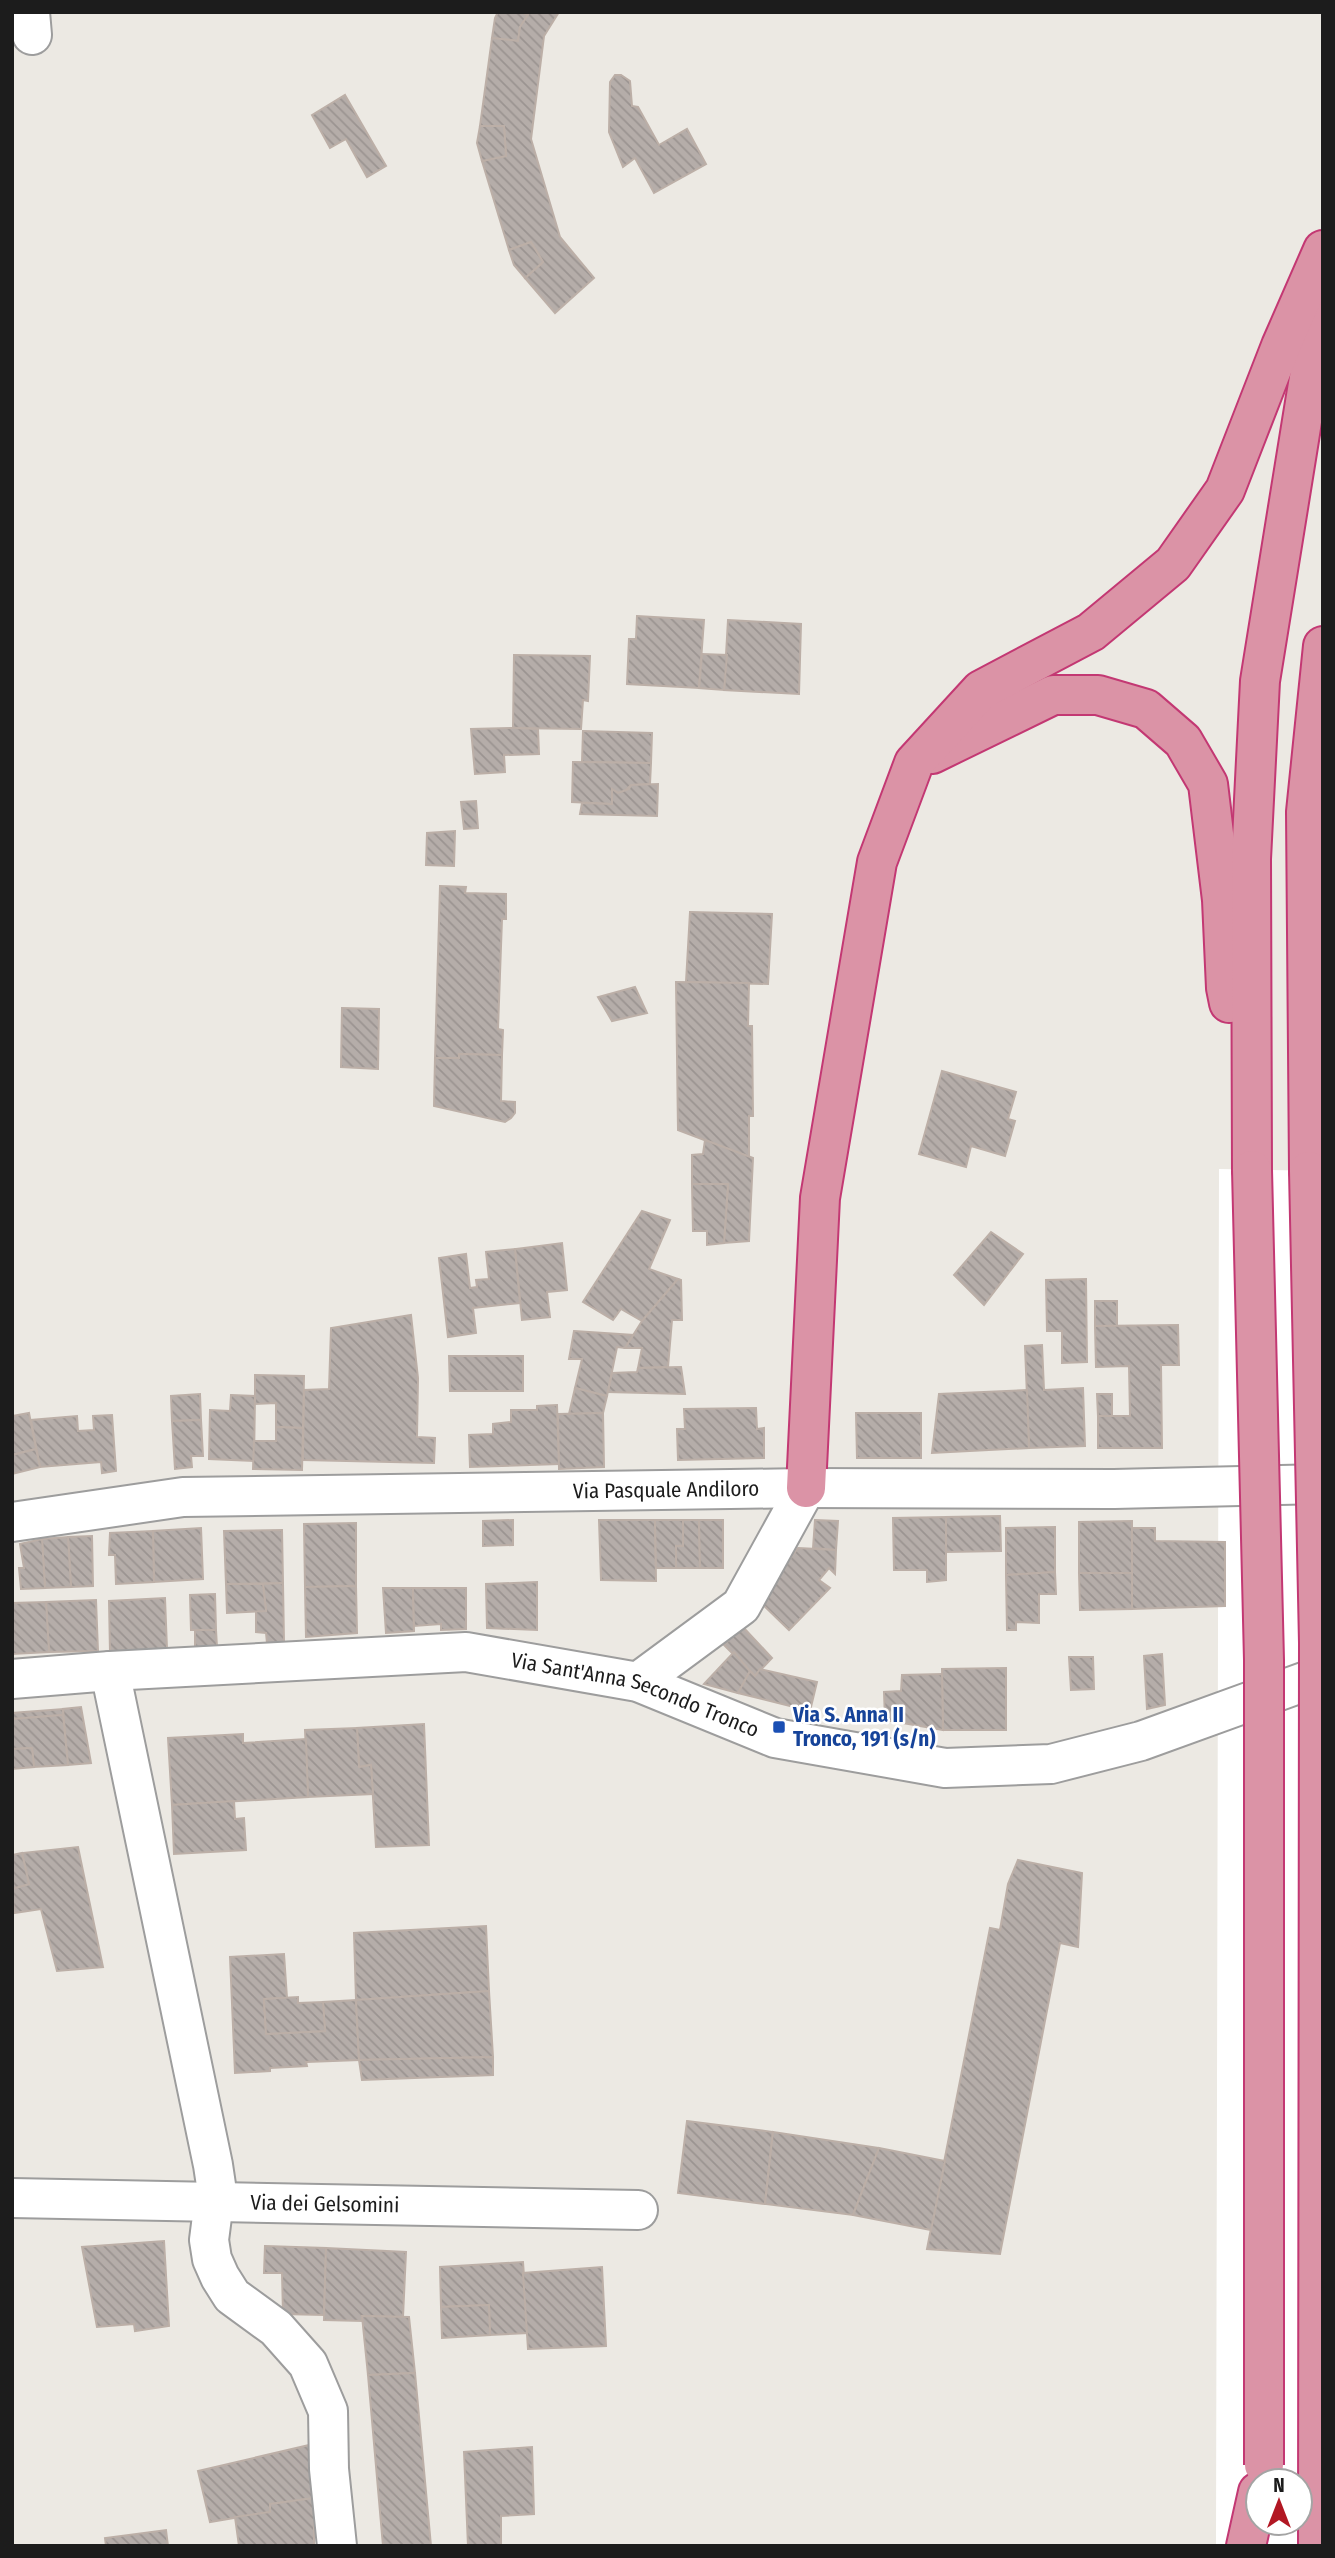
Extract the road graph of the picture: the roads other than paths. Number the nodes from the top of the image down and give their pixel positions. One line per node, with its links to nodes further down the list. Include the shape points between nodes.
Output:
1 (1323, 250): 4 (highway, via 1225,490 1173,564 1091,632 981,690)
2 (1323, 291): 6 (highway, via 1260,681 1251,859)
3 (1323, 646): 7 (highway, via 1306,813)
4 (914, 763): 6 (highway, via 1053,695 1098,695 1146,709 1184,741 1208,784 1222,900 1226,988); 9 (highway, via 877,862 820,1198)
5 (1323, 1076): 7 (highway)
6 (1252, 1118): 18 (highway, bridge, via 1264,1660)
7 (1309, 1171): 20 (highway, bridge, via 1319,1643)
8 (1323, 1484): 9 (street, Via Pasquale Andiloro)
9 (806, 1488): 10 (street, Via Pasquale Andiloro, via 183,1497); 14 (street, via 741,1606)
10 (12, 1522)
11 (110, 1671): 13 (street, Via Sant'Anna Secondo Tronco); 14 (street, Via Sant'Anna Secondo Tronco, via 466,1652); 16 (street, via 213,2165)
12 (1323, 1675): 14 (street, Via Sant'Anna Secondo Tronco, via 1141,1741 1051,1764 945,1768 775,1738)
13 (12, 1679)
14 (638, 1682)
15 (12, 2198): 16 (street, Via dei Gelsomini)
16 (214, 2203): 17 (street, Via dei Gelsomini); 19 (street, via 209,2240 220,2277 232,2295 276,2328 308,2364 328,2411)
17 (638, 2210)
18 (1262, 2467)
19 (337, 2546)
20 (1318, 2546)

